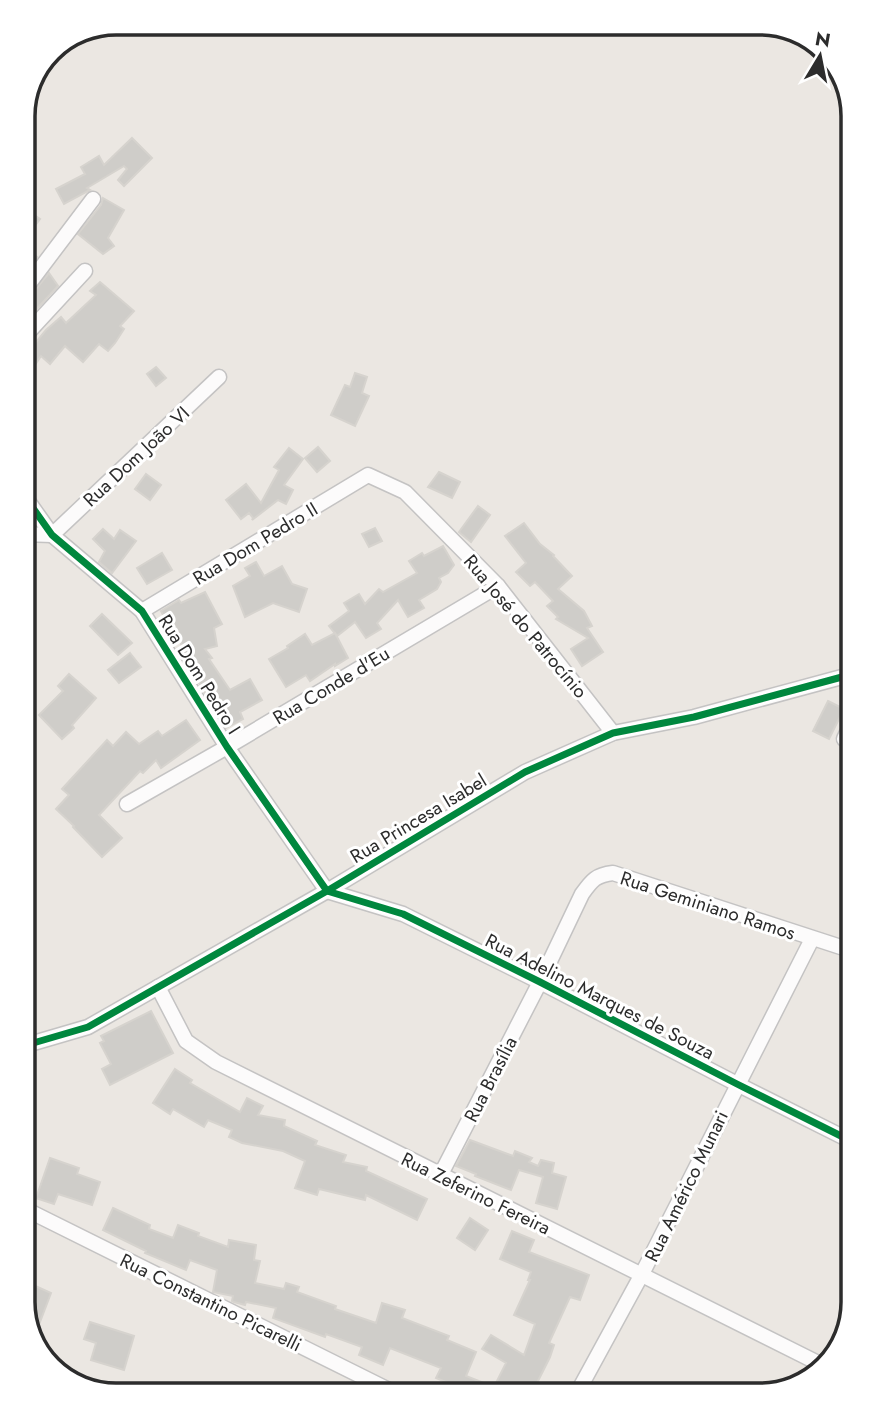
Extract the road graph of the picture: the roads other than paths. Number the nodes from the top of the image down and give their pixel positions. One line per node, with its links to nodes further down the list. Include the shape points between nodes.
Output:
1 (93, 199): 3 (street)
2 (85, 271): 4 (street)
3 (35, 276)
4 (35, 325)
5 (219, 377): 9 (street, Rua Dom João VI)
6 (368, 475): 10 (street, Rua José do Patrocínio, via 405,492); 11 (street, Rua Dom Pedro II)
7 (35, 511): 9 (street, Rua Dom Pedro I)
8 (35, 534): 9 (street)
9 (52, 535): 11 (street, Rua Dom Pedro I)
10 (498, 586): 13 (street, Rua José do Patrocínio); 14 (street, Rua Conde d'Eu)
11 (142, 611): 14 (street, Rua Dom Pedro I)
12 (841, 677): 13 (street, Rua Princesa Isabel, via 694,718)
13 (613, 733): 16 (street, Rua Princesa Isabel, via 525,772)
14 (227, 747): 15 (street, Rua Conde d'Eu); 16 (street, Rua Dom Pedro I)
15 (127, 804)
16 (327, 891): 19 (street, Rua Adelino Marques de Souza, via 403,914); 20 (street, Rua Princesa Isabel)
17 (812, 939): 18 (street, Rua Geminiano Ramos); 19 (street, Rua Geminiano Ramos, via 614,873 600,875 582,894); 22 (street, Rua Américo Munari)
18 (841, 947)
19 (540, 982): 22 (street, Rua Adelino Marques de Souza); 24 (street, Rua Brasília)
20 (158, 987): 21 (street, Rua Princesa Isabel, via 88,1027); 24 (street, Rua Zeferino Fereira, via 186,1041 216,1062)
21 (35, 1042)
22 (737, 1084): 23 (street, Rua Adelino Marques de Souza); 26 (street, Rua Américo Munari)
23 (841, 1136)
24 (440, 1176): 26 (street, Rua Zeferino Fereira)
25 (35, 1214): 28 (street, Rua Constantino Picarelli)
26 (642, 1274): 27 (street, Rua Zeferino Fereira); 29 (street, Rua Américo Munari)
27 (815, 1362)
28 (375, 1383)
29 (583, 1383)

